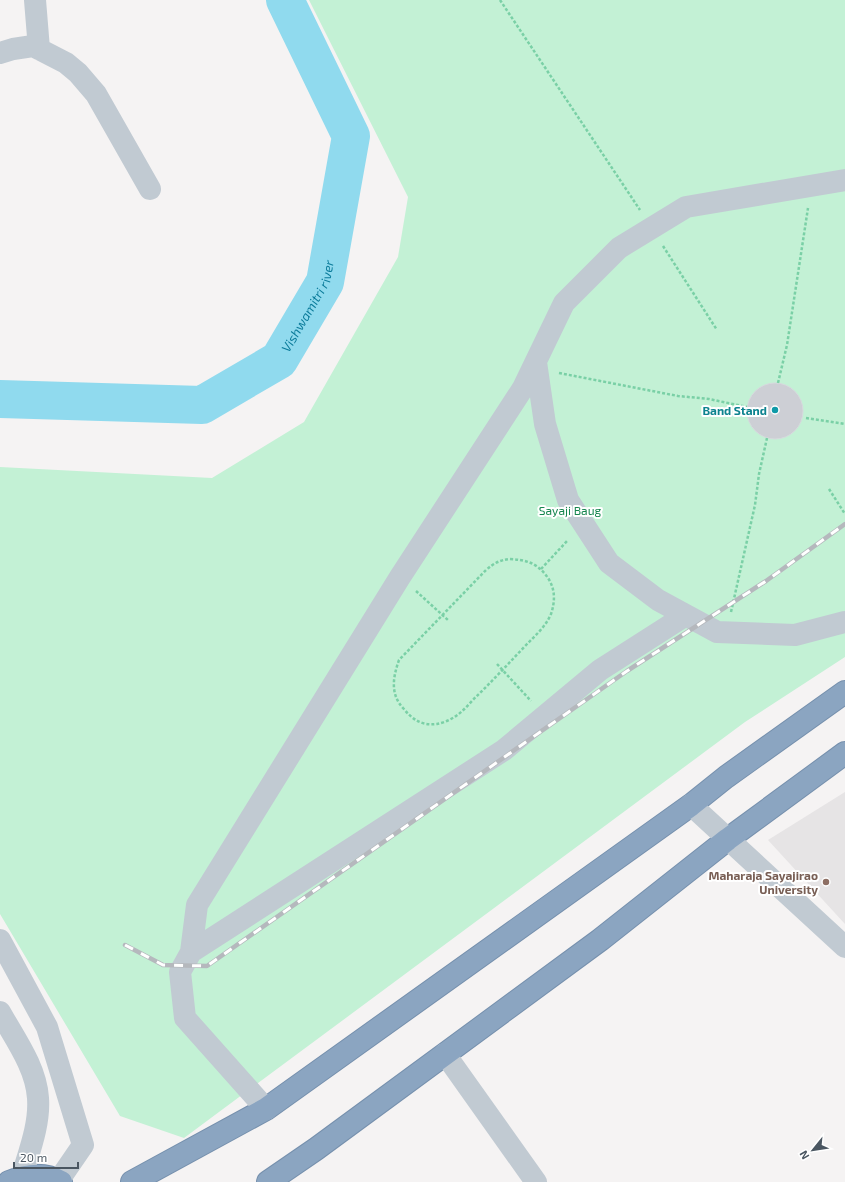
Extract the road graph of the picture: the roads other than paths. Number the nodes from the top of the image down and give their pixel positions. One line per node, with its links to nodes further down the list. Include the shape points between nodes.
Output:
1 (35, 0): 2 (street)
2 (38, 49): 3 (street, via 33,46); 5 (street, via 66,63 96,94)
3 (0, 53)
4 (833, 184): 6 (street, via 686,207 619,248 564,303)
5 (150, 189)
6 (536, 365): 7 (street, via 545,424 568,500 609,563 658,600); 15 (street, via 400,577 197,905)
7 (686, 615): 8 (street, via 717,632 795,635); 15 (street, via 600,670 504,750)
8 (845, 622)
9 (845, 692): 11 (highway)
10 (845, 753): 12 (highway)
11 (691, 805): 12 (street); 18 (highway)
12 (728, 839): 14 (street); 17 (highway, via 600,940)
13 (0, 940): 20 (street, via 47,1028 83,1145)
14 (845, 947)
15 (191, 952): 18 (street, via 180,972 185,1018)
16 (0, 1012): 19 (street, via 31,1067 38,1098 36,1128)
17 (445, 1054): 22 (highway); 23 (street)
18 (266, 1110): 21 (highway)
19 (15, 1179): 20 (highway, via 40,1175)
20 (60, 1181)
21 (132, 1182)
22 (268, 1182)
23 (536, 1182)

